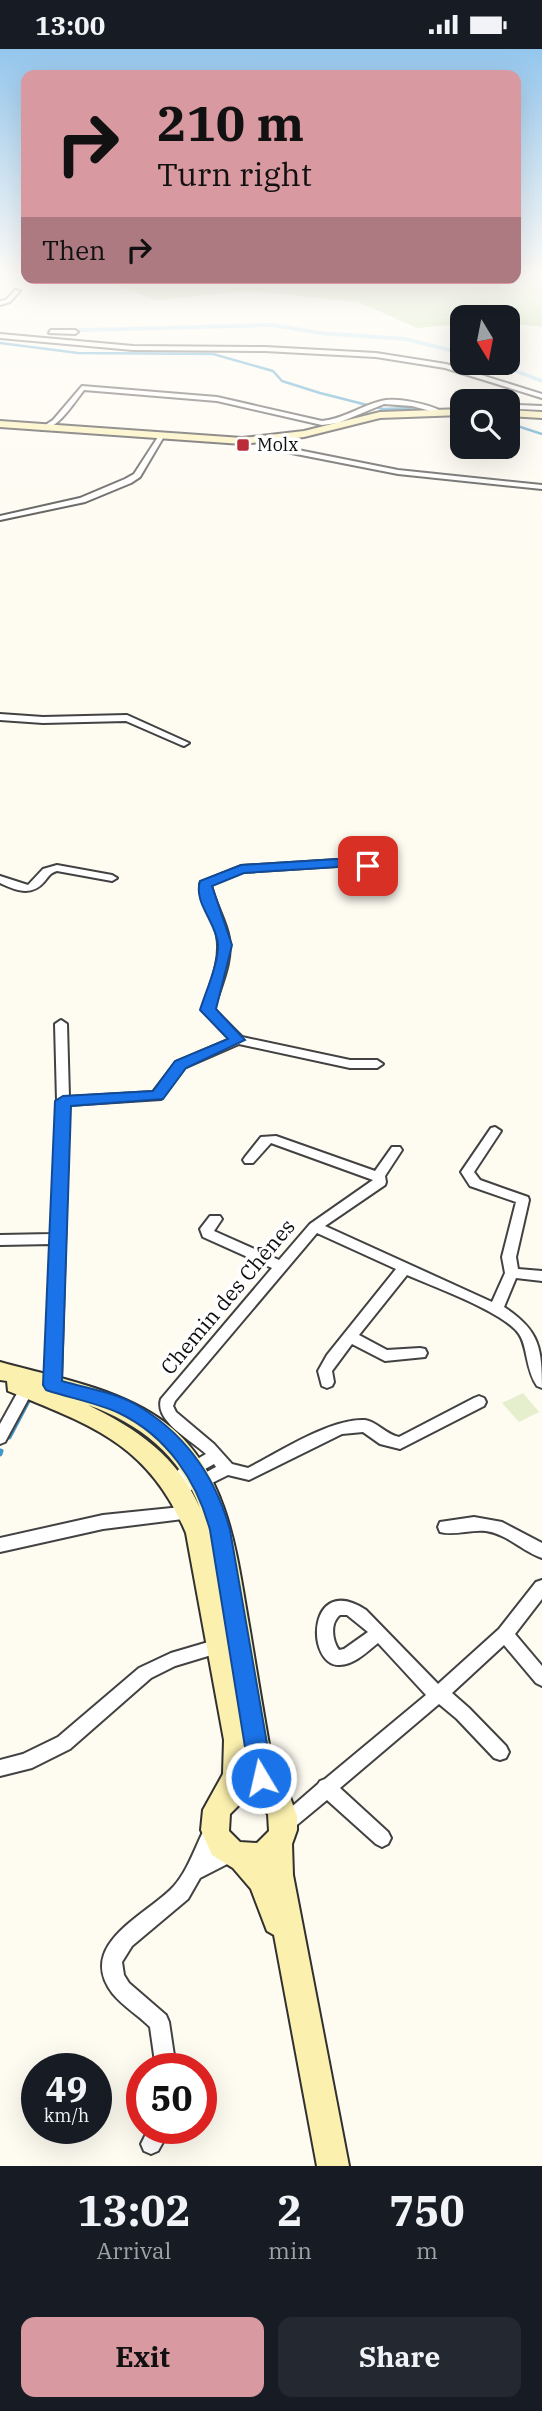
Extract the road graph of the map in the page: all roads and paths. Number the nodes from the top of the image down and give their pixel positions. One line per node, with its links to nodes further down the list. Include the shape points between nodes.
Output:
1 (475, 375): 2 (street)
2 (542, 395)
3 (520, 407): 4 (street)
4 (542, 408)
5 (438, 411): 6 (main road); 10 (street, via 412,404 377,403 336,422 322,423 217,399 82,388); 12 (main road, via 380,415)
6 (450, 412)
7 (520, 413): 8 (main road)
8 (542, 415)
9 (0, 424): 10 (main road)
10 (43, 429): 11 (main road)
11 (160, 438): 12 (main road); 15 (street, via 137,475 128,481 82,500)
12 (267, 440): 13 (street); 13 (street)
13 (281, 449): 14 (street, via 398,472)
14 (542, 487)
15 (0, 518)
16 (0, 717): 17 (street, via 127,718)
17 (184, 743)
18 (376, 870): 22 (street, via 353,862 241,869 205,884 225,945 208,1010)
19 (112, 877): 20 (street, via 51,869 37,886 25,889)
20 (0, 879)
21 (61, 1024): 24 (street)
22 (238, 1040): 23 (street, via 350,1064); 24 (street, via 180,1065 157,1095)
23 (377, 1064)
24 (63, 1101): 31 (street)
25 (495, 1131): 35 (street, via 467,1172 475,1183 523,1200 509,1258)
26 (396, 1150): 28 (street)
27 (249, 1160): 28 (street, via 265,1140 272,1139)
28 (379, 1179): 30 (street, Chemin des Chênes)
29 (215, 1219): 33 (street, via 208,1234)
30 (315, 1227): 33 (street, Chemin des Chênes); 34 (street)
31 (58, 1239): 32 (street); 44 (street)
32 (0, 1240)
33 (282, 1268): 47 (street, Chemin des Chênes, via 166,1403 170,1416)
34 (405, 1268): 37 (street); 38 (street)
35 (512, 1273): 36 (street); 37 (street)
36 (542, 1276)
37 (496, 1309): 43 (street, via 527,1333 532,1364)
38 (350, 1337): 39 (street, via 385,1356); 42 (street, via 325,1371)
39 (420, 1353)
40 (0, 1371): 44 (main road)
41 (0, 1378): 44 (main road)
42 (327, 1381)
43 (542, 1382)
44 (39, 1388): 46 (street); 48 (main road, via 127,1408 170,1439)
45 (479, 1402): 47 (street, via 400,1443 358,1425 340,1428 258,1473 241,1474)
46 (0, 1438)
47 (221, 1462): 48 (street)
48 (191, 1478): 49 (main road); 56 (main road, via 211,1498 220,1530)
49 (191, 1512): 51 (street, via 103,1522); 56 (main road)
50 (446, 1527): 52 (street, via 465,1522 499,1525)
51 (0, 1545)
52 (542, 1551)
53 (542, 1587): 55 (street)
54 (378, 1634): 58 (street)
55 (505, 1634): 57 (street); 58 (street)
56 (229, 1643): 60 (street, via 145,1673 64,1743 26,1762); 62 (main road, via 238,1740 237,1774); 63 (main road, via 261,1778)
57 (542, 1678)
58 (438, 1695): 59 (street); 61 (street)
59 (500, 1752)
60 (0, 1768)
61 (326, 1787): 63 (street); 65 (street)
62 (229, 1795): 63 (main road, via 255,1789); 64 (main road, via 217,1809)
63 (277, 1816): 66 (main road, via 261,1855); 68 (main road, via 279,1875)
64 (213, 1829): 66 (main road, via 220,1844); 67 (street)
65 (382, 1838)
66 (236, 1854): 67 (street); 68 (main road, via 263,1880)
67 (192, 1872): 69 (street, via 179,1894 120,1942 113,1958 114,1977 122,1990 159,2022)
68 (300, 2001): 70 (main road)
69 (164, 2053)
70 (333, 2166)

